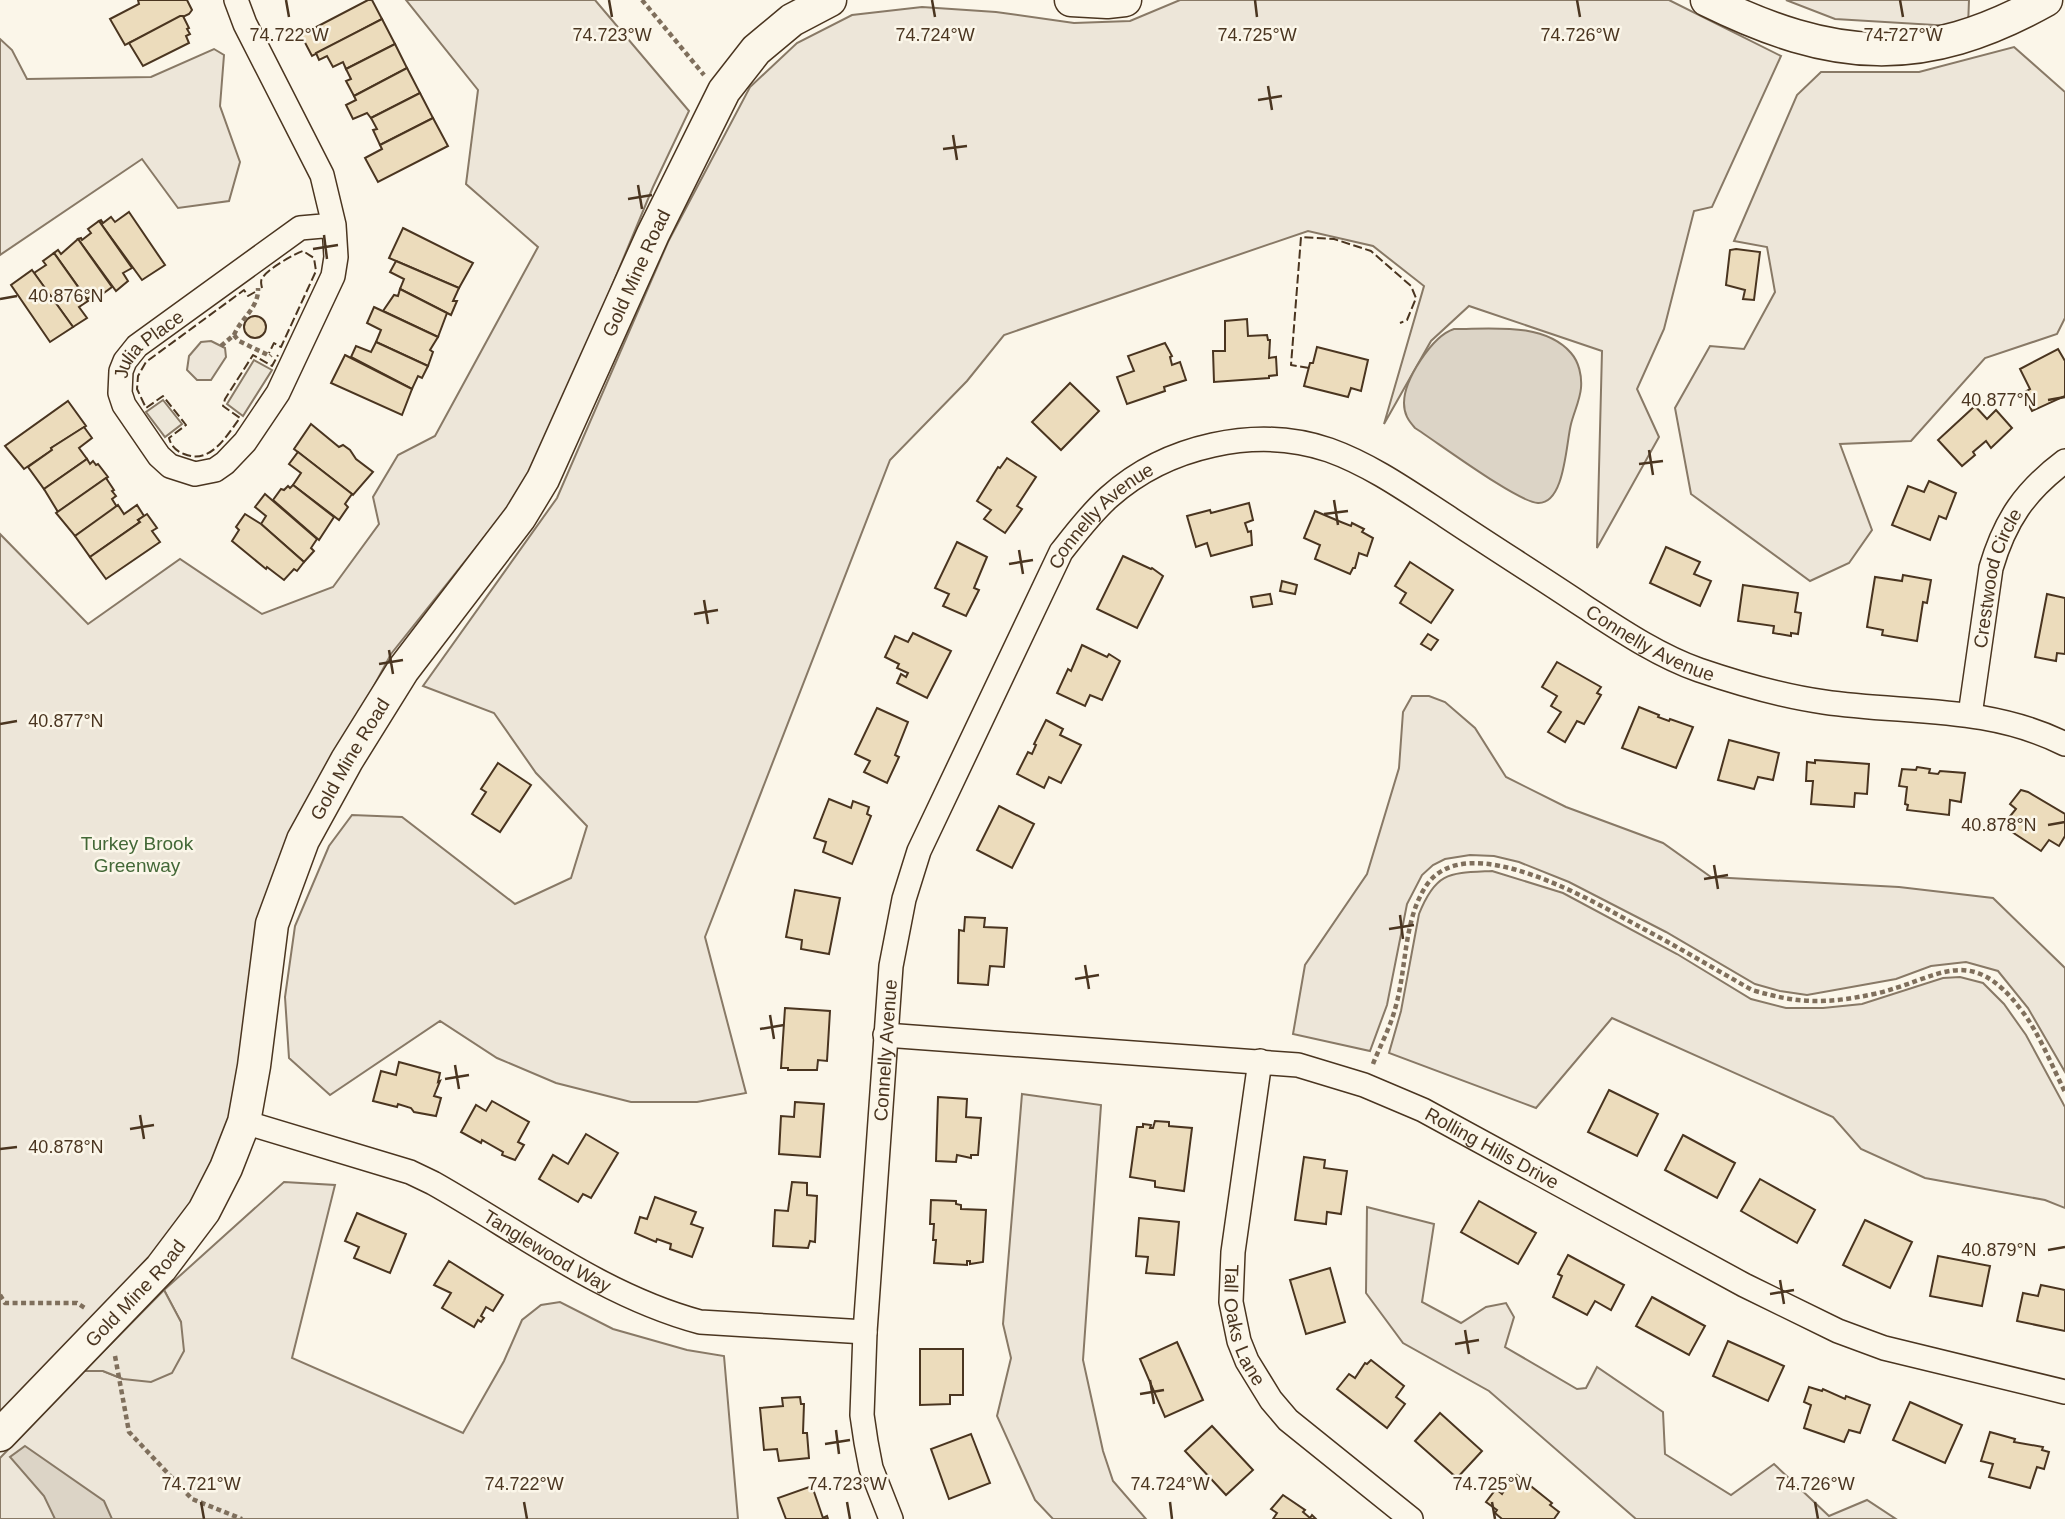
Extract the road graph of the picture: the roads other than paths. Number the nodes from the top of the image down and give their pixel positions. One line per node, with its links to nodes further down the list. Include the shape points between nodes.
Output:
1 (236, 0): 7 (street, Julia Place, via 321,175)
2 (830, 0): 13 (street, Gold Mine Road, via 792,20 756,50 723,91 543,479 520,517 403,670 303,840 272,924)
3 (1071, 0): 4 (street)
4 (1125, 0)
5 (1707, 0): 6 (street, via 1814,42 1874,50 1947,42 1980,32)
6 (2046, 0)
7 (334, 225): 7 (street, Julia Place, via 300,228 137,346 125,361 120,380 122,401 170,466 195,474 215,470 255,429 295,359 333,276)
8 (2065, 461): 9 (street, Crestwood Circle, via 2027,494 1997,547)
9 (1970, 715): 10 (street, Connelly Avenue, via 2014,723); 11 (street, Connelly Avenue, via 1825,702 1781,695 1714,675 1653,649 1353,460 1326,449 1275,440 1194,449 1128,481 1095,510 1061,552 919,850 896,933)
10 (2065, 744)
11 (885, 1035): 12 (street, Rolling Hills Drive); 14 (street, Connelly Avenue)
12 (1260, 1061): 15 (street, Rolling Hills Drive, via 1298,1065 1364,1085 1423,1110 1744,1285 1838,1331 1885,1348); 18 (street, Tall Oaks Lane, via 1233,1252 1231,1302 1239,1341 1271,1400 1288,1420)
13 (244, 1122): 14 (street, Tanglewood Way, via 433,1183 626,1296 663,1311 700,1322); 16 (street, Gold Mine Road, via 226,1168 195,1224 161,1268)
14 (865, 1332): 17 (street, Connelly Avenue, via 862,1415 871,1468)
15 (2065, 1392)
16 (0, 1435)
17 (891, 1519)
18 (1411, 1519)

